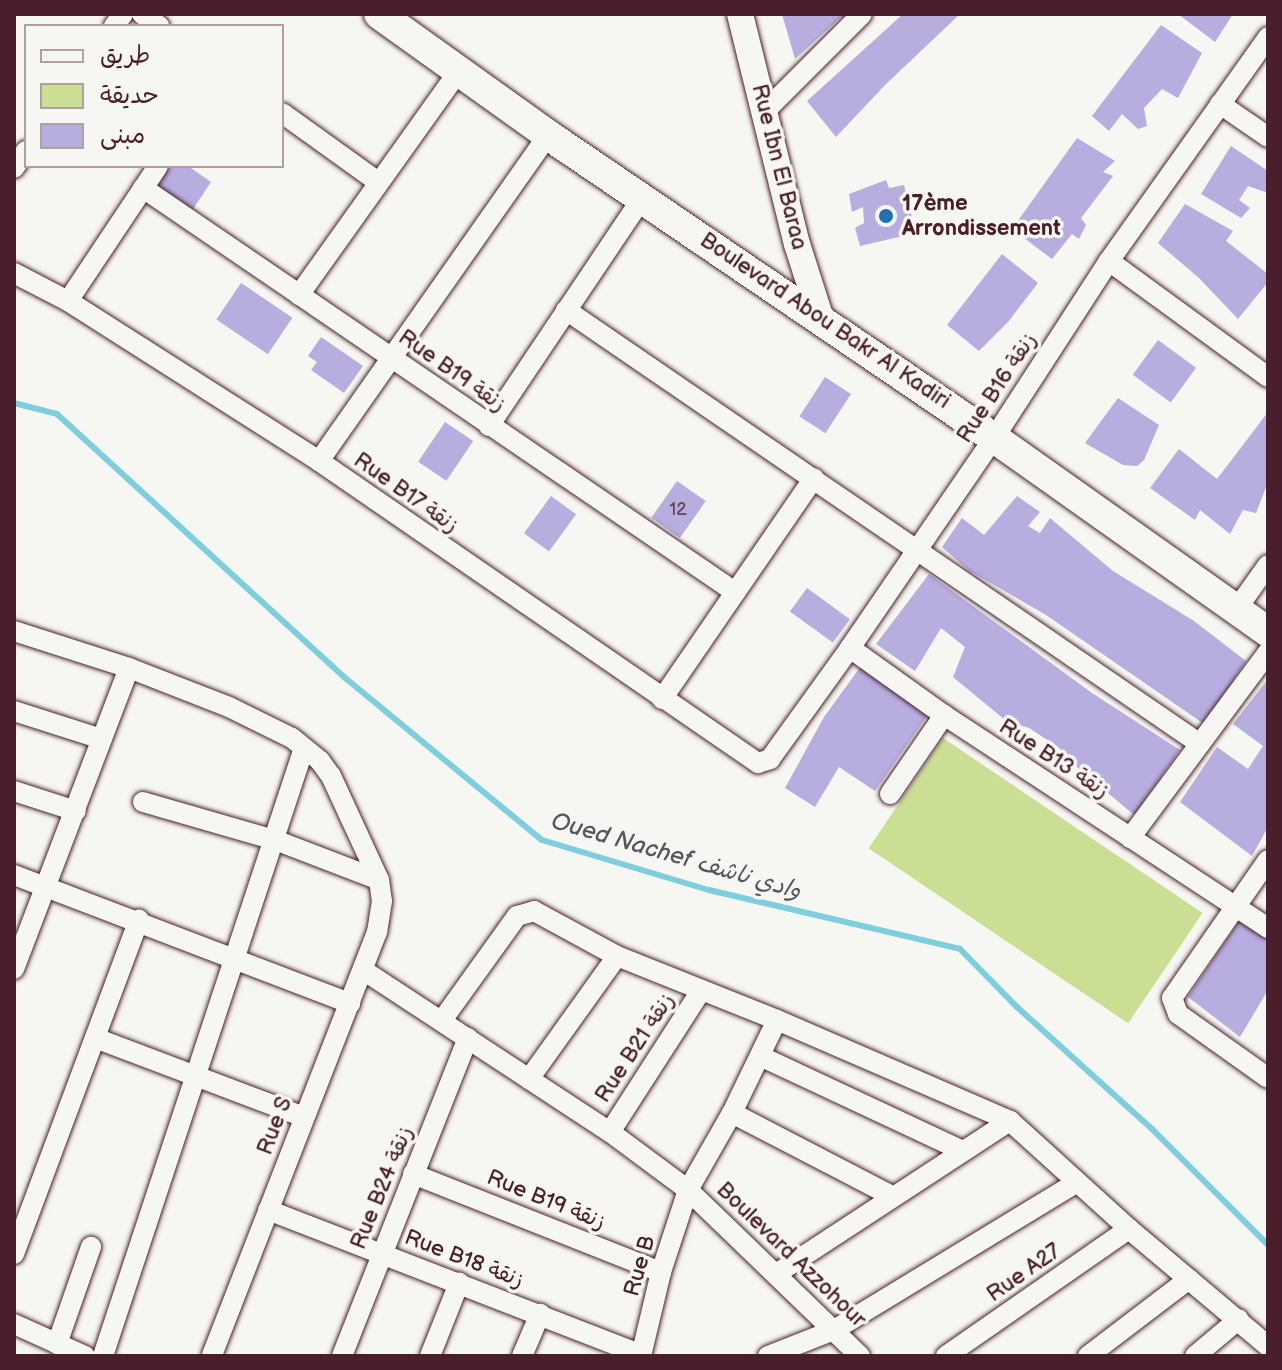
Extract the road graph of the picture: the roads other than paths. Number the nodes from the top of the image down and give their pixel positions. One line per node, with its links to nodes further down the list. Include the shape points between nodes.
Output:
1 (379, 14): 5 (main road, Boulevard Abou Bakr Al Kadiri)
2 (740, 14): 7 (street, Rue Ibn El Baraa)
3 (862, 14): 7 (street)
4 (1268, 37): 6 (street, Rue B16 زنقة)
5 (459, 71): 9 (main road, Boulevard Abou Bakr Al Kadiri); 12 (street)
6 (1220, 104): 10 (street); 15 (street, Rue B16 زنقة)
7 (765, 111): 20 (street, Rue Ibn El Baraa)
8 (284, 114): 12 (street)
9 (548, 135): 14 (main road, Boulevard Abou Bakr Al Kadiri); 21 (street)
10 (1268, 137)
11 (157, 168): 13 (street)
12 (378, 182): 17 (street)
13 (143, 188): 17 (street, Rue B19 زنقة); 18 (street)
14 (643, 197): 19 (street); 20 (main road, Boulevard Abou Bakr Al Kadiri)
15 (1109, 261): 22 (street); 24 (street, Rue B16 زنقة)
16 (14, 273): 18 (street, Rue B17 زنقة)
17 (299, 295): 21 (street, Rue B19 زنقة)
18 (68, 301): 25 (street, Rue B17 زنقة)
19 (566, 310): 23 (street); 26 (street)
20 (821, 319): 24 (main road, Boulevard Abou Bakr Al Kadiri)
21 (392, 359): 23 (street, Rue B19 زنقة); 25 (street)
22 (1268, 377)
23 (489, 426): 29 (street, Rue B19 زنقة)
24 (994, 438): 27 (street, Rue B16 زنقة); 30 (main road, Boulevard Abou Bakr Al Kadiri)
25 (319, 461): 36 (street, Rue B17 زنقة)
26 (814, 478): 27 (street); 29 (street)
27 (918, 551): 33 (street, Rue B16 زنقة); 40 (street)
28 (1268, 565): 30 (street)
29 (735, 592): 36 (street)
30 (1236, 610): 32 (main road, Boulevard Abou Bakr Al Kadiri)
31 (14, 631): 35 (street)
32 (1268, 632)
33 (850, 648): 38 (street, Rue B13 زنقة); 42 (street, Rue B16 زنقة, via 770,759)
34 (1268, 652): 40 (street)
35 (129, 668): 39 (street); 41 (street, via 229,707)
36 (662, 699): 42 (street, Rue B17 زنقة, via 753,763)
37 (14, 711): 39 (street)
38 (944, 715): 44 (street); 47 (street, Rue B13 زنقة)
39 (102, 739): 46 (street)
40 (1200, 744): 47 (street)
41 (304, 748): 48 (street); 51 (street, via 331,776)
42 (762, 762)
43 (14, 791): 46 (street)
44 (890, 794)
45 (143, 802): 48 (street)
46 (76, 811): 52 (street)
47 (1130, 838): 53 (street, Rue B13 زنقة)
48 (275, 840): 51 (street); 57 (street)
49 (1268, 860): 53 (street)
50 (14, 875): 52 (street)
51 (379, 880): 59 (street, Rue S, via 381,914)
52 (48, 887): 54 (street); 58 (street)
53 (1234, 905): 55 (street, Rue B13 زنقة); 68 (street, via 1172,998 1178,1014)
54 (139, 920): 57 (street); 64 (street)
55 (1268, 928)
56 (617, 956): 60 (street); 62 (street, via 526,911 517,916); 69 (street)
57 (236, 958): 61 (street); 67 (street)
58 (14, 969)
59 (363, 970): 61 (street, Rue S); 62 (street, Boulevard Azzohour)
60 (701, 991): 63 (street); 73 (street, Rue B21 زنقة)
61 (350, 1003): 71 (street, Rue S)
62 (443, 1019): 65 (street, Boulevard Azzohour)
63 (777, 1020): 66 (street, Rue B); 72 (street)
64 (95, 1038): 67 (street); 83 (street)
65 (468, 1038): 69 (street, Boulevard Azzohour); 75 (street, Rue B24 زنقة)
66 (760, 1056): 70 (street, Rue B); 74 (street)
67 (198, 1077): 71 (street); 95 (street)
68 (1268, 1078)
69 (529, 1079): 73 (street, Boulevard Azzohour)
70 (732, 1113): 77 (street, Rue B); 78 (street)
71 (304, 1117): 79 (street, Rue S)
72 (1010, 1121): 74 (street); 76 (street)
73 (610, 1132): 77 (street, Boulevard Azzohour)
74 (963, 1151): 78 (street)
75 (413, 1174): 82 (street, Rue B24 زنقة); 84 (street, Rue B19 زنقة)
76 (1076, 1183): 80 (street); 91 (street)
77 (688, 1190): 84 (street, Rue B); 85 (street, Boulevard Azzohour)
78 (894, 1197): 85 (street)
79 (268, 1210): 82 (street, Rue B18 زنقة); 96 (street, Rue S)
80 (1129, 1229): 86 (street); 103 (street, Rue A27)
81 (91, 1247): 92 (street)
82 (382, 1252): 87 (street, Rue B18 زنقة); 97 (street, Rue B24 زنقة)
83 (14, 1254)
84 (661, 1272): 100 (street, Rue B)
85 (776, 1274): 91 (street, Boulevard Azzohour)
86 (1189, 1279): 89 (street); 104 (street)
87 (459, 1283): 88 (street, Rue B18 زنقة); 98 (street)
88 (540, 1314): 99 (street); 100 (street, Rue B18 زنقة)
89 (1239, 1319): 93 (street); 105 (street)
90 (14, 1324): 92 (street)
91 (834, 1330): 101 (street); 102 (street, Boulevard Azzohour)
92 (57, 1344): 94 (street)
93 (1268, 1346)
94 (85, 1356)
95 (103, 1356)
96 (212, 1356)
97 (342, 1356)
98 (430, 1356)
99 (522, 1356)
100 (641, 1356)
101 (768, 1356)
102 (860, 1356)
103 (946, 1356)
104 (1088, 1356)
105 (1195, 1356)

